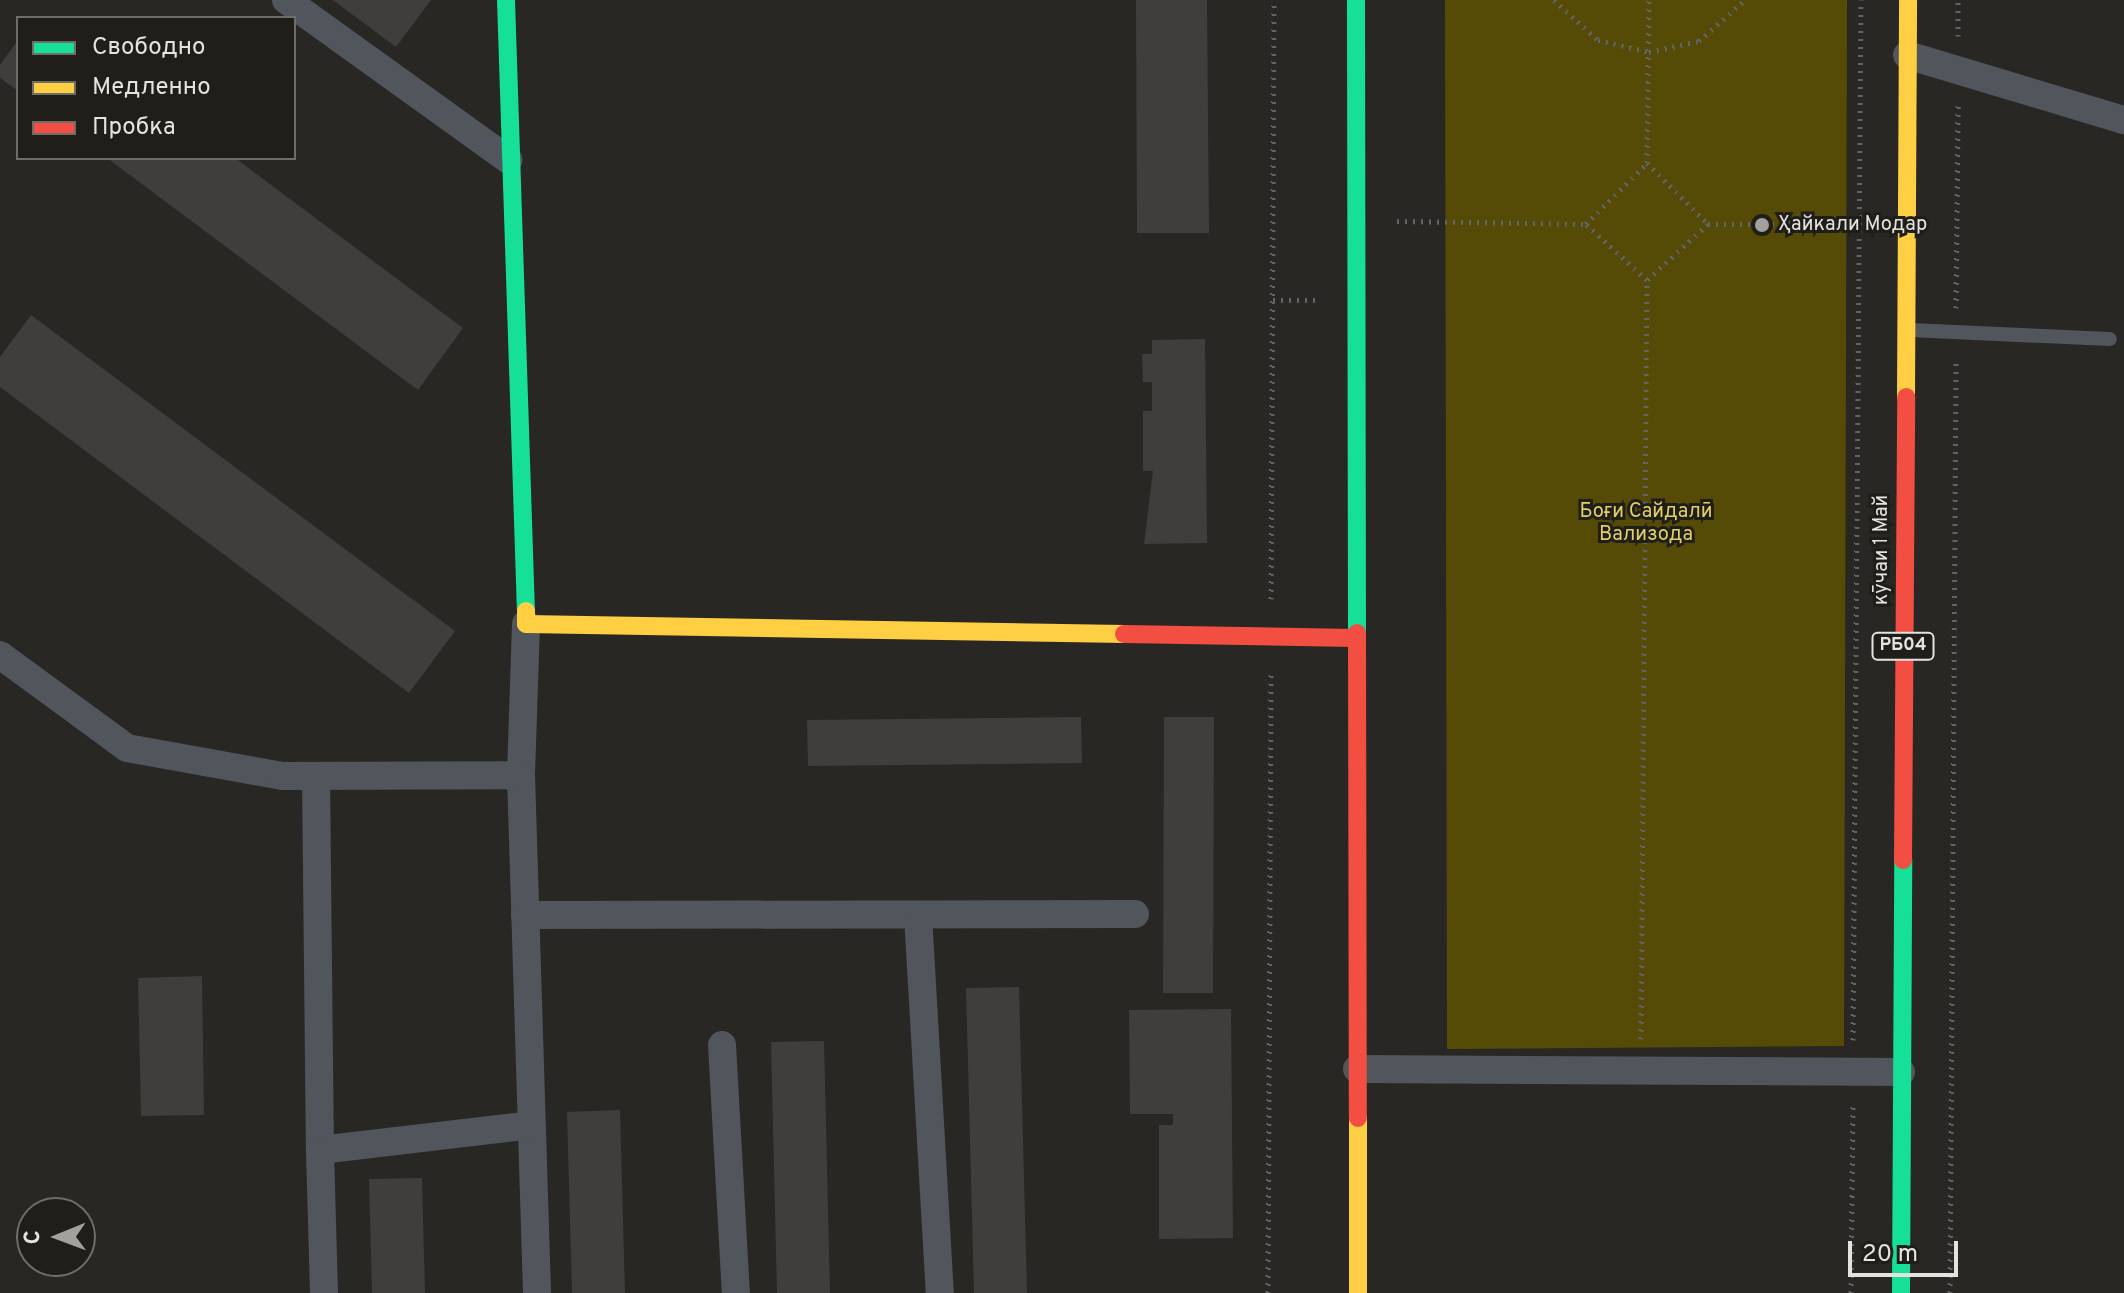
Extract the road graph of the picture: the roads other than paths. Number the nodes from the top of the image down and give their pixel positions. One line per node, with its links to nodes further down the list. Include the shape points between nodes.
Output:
1 (286, 0): 7 (street)
2 (506, 0): 7 (main road)
3 (1356, 0): 11 (main road)
4 (1908, 0): 5 (main road, кӯчаи 1 Май / РБ04)
5 (1907, 55): 6 (street); 8 (main road, кӯчаи 1 Май / РБ04)
6 (2124, 120)
7 (509, 160): 10 (main road)
8 (1905, 330): 9 (lane); 20 (main road, кӯчаи 1 Май / РБ04)
9 (2110, 339)
10 (526, 624): 11 (main road); 13 (street)
11 (1355, 638): 19 (main road)
12 (3, 664): 14 (street, via 127,748)
13 (521, 775): 14 (street); 16 (street)
14 (316, 776): 22 (street)
15 (1135, 914): 17 (street)
16 (525, 915): 17 (street); 21 (street)
17 (918, 915): 26 (street)
18 (722, 1045): 25 (street)
19 (1357, 1069): 20 (street); 27 (main road)
20 (1901, 1072): 28 (main road, кӯчаи 1 Май / РБ04)
21 (532, 1125): 22 (street); 24 (street)
22 (320, 1150): 23 (street)
23 (324, 1293)
24 (537, 1293)
25 (736, 1293)
26 (940, 1293)
27 (1358, 1293)
28 (1901, 1293)

